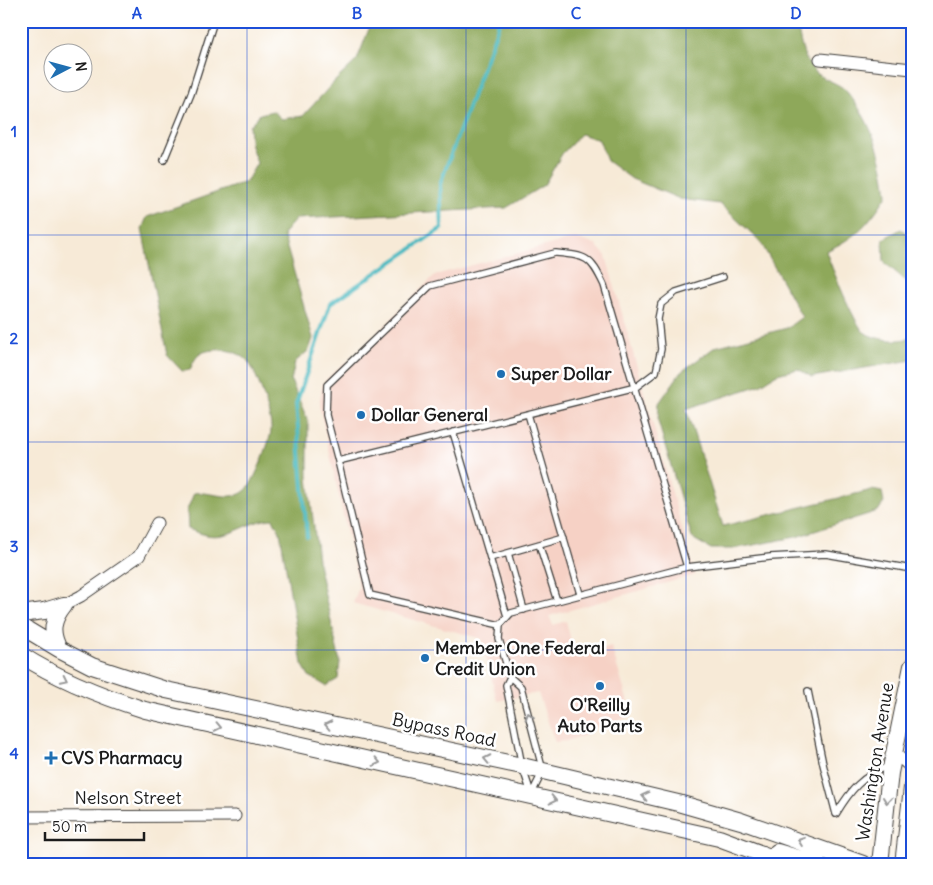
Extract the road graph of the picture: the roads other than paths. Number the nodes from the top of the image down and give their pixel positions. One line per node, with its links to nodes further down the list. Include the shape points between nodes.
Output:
1 (214, 21): 4 (lane, via 191,94)
2 (820, 59): 3 (street)
3 (912, 69)
4 (164, 160)
5 (723, 277): 6 (lane, via 676,292 661,304 658,320 662,349 656,372)
6 (636, 387): 7 (lane); 9 (lane, via 604,284 593,263 576,255 555,253 430,286 327,385 326,415); 15 (lane)
7 (528, 414): 8 (lane); 11 (lane)
8 (453, 432): 9 (lane); 14 (lane)
9 (338, 461): 23 (lane, via 370,595)
10 (156, 523): 19 (street, via 139,556)
11 (564, 537): 12 (lane); 17 (lane)
12 (539, 544): 13 (lane); 18 (lane)
13 (508, 553): 14 (lane); 20 (lane)
14 (490, 558): 22 (lane)
15 (687, 567): 16 (lane, via 826,554); 17 (lane)
16 (912, 569)
17 (580, 594): 18 (lane)
18 (557, 601): 20 (lane)
19 (64, 605): 21 (main road); 25 (main road, via 52,630)
20 (524, 610): 22 (lane)
21 (21, 614)
22 (507, 616): 23 (lane)
23 (500, 625): 28 (lane, via 499,638)
24 (21, 626): 25 (main road, Bypass Road)
25 (59, 649): 31 (main road, Bypass Road, one-way to 25, via 166,690 92,666)
26 (21, 655): 35 (main road, one-way to 35, via 100,696 145,710)
27 (912, 666): 30 (main road, Washington Avenue)
28 (510, 677): 31 (lane, via 506,685); 33 (lane, one-way to 28, via 521,687)
29 (808, 691): 30 (lane, via 836,814 864,778)
30 (892, 759): 32 (street); 42 (main road, Washington Avenue, one-way to 42)
31 (522, 766): 33 (main road, Bypass Road); 35 (lane)
32 (912, 768)
33 (543, 771): 35 (lane); 41 (main road, Bypass Road, one-way to 33, via 741,821)
34 (912, 788): 43 (main road)
35 (531, 795): 38 (main road, one-way to 38)
36 (236, 816): 37 (street, Nelson Street)
37 (21, 817)
38 (733, 843): 39 (main road); 40 (main road)
39 (789, 864)
40 (818, 864)
41 (863, 864)
42 (880, 864)
43 (903, 864)

